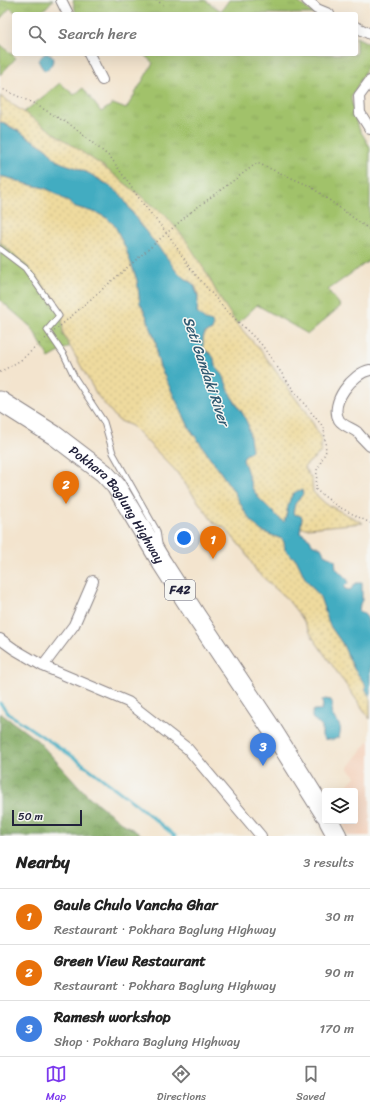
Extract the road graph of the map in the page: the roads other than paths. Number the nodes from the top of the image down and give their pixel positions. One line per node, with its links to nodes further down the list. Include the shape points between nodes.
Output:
1 (61, 0): 3 (street)
2 (307, 0): 4 (street)
3 (67, 12)
4 (324, 12)
5 (358, 28): 6 (street)
6 (370, 34)
7 (90, 56): 8 (street)
8 (102, 80)
9 (370, 81): 10 (street, via 359,96 360,113)
10 (370, 129)
11 (0, 249): 15 (lane, via 25,268 58,316 47,330 104,422 113,453 157,531)
12 (370, 370): 14 (street, via 352,380 338,402 337,411 342,423)
13 (0, 401): 15 (highway, Pokhara Baglung Highway / F42, via 54,435 104,473 116,486)
14 (370, 446)
15 (162, 563): 19 (highway, Pokhara Baglung Highway / F42)
16 (93, 581): 18 (street, via 74,625)
17 (0, 639): 18 (street)
18 (43, 666): 21 (street, via 128,702 188,749)
19 (322, 809)
20 (331, 824): 22 (highway)
21 (260, 836)
22 (337, 836)

